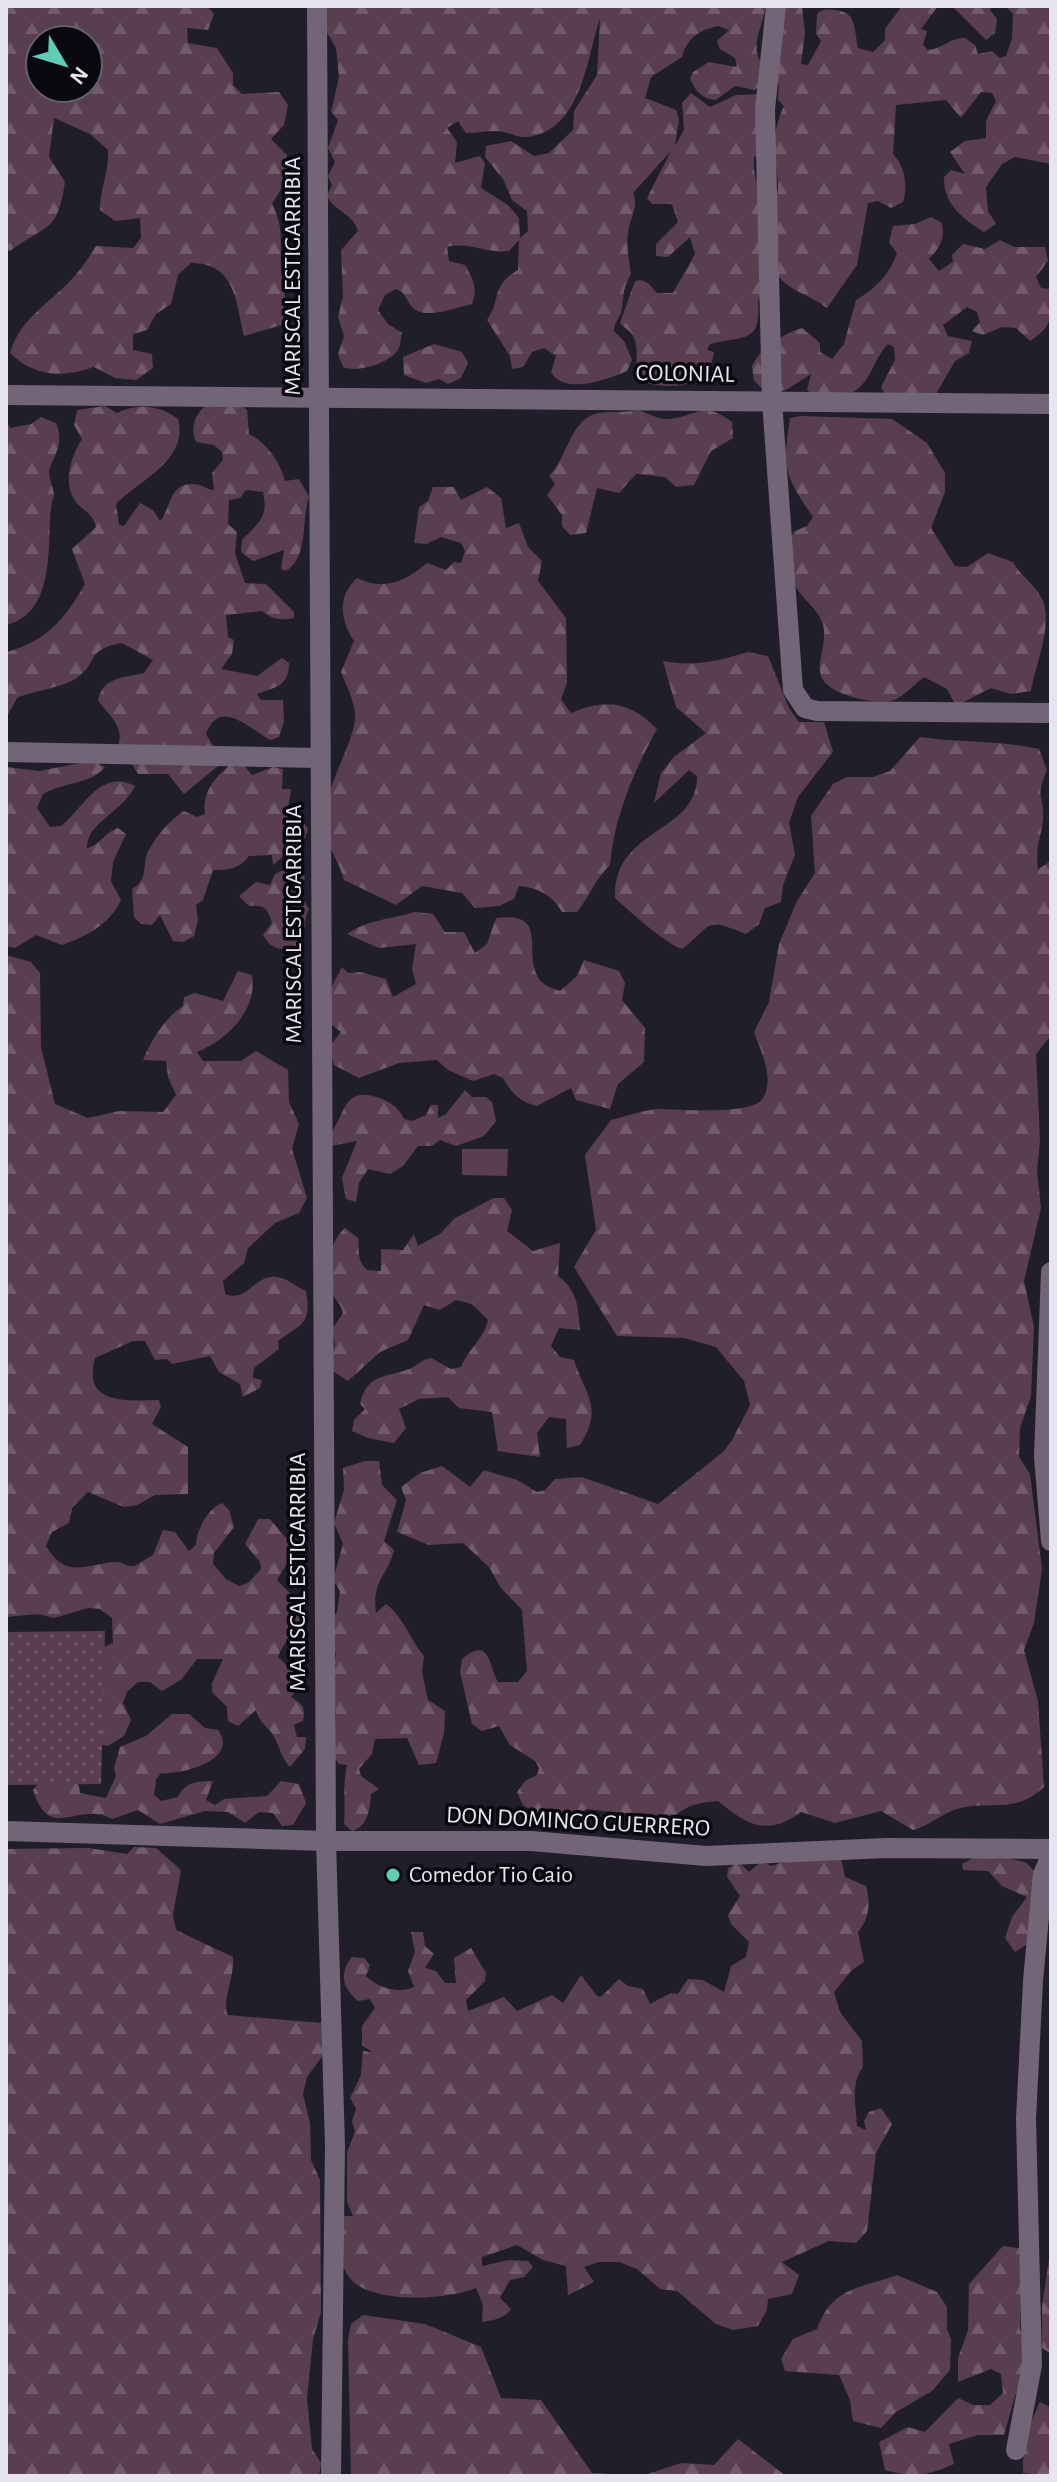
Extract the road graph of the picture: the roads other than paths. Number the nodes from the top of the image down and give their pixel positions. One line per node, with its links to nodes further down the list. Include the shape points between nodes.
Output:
1 (317, 6): 4 (street, MARISCAL ESTIGARRIBIA)
2 (776, 6): 5 (street, via 765,109)
3 (6, 395): 4 (street, COLONIAL)
4 (319, 397): 5 (street, COLONIAL); 9 (street, MARISCAL ESTIGARRIBIA)
5 (772, 401): 6 (street, COLONIAL); 7 (street, via 793,690 805,708)
6 (1051, 404)
7 (1051, 713)
8 (6, 752): 9 (street)
9 (319, 758): 13 (street, MARISCAL ESTIGARRIBIA)
10 (1051, 1272): 11 (street, via 1044,1457)
11 (1051, 1541)
12 (6, 1831): 13 (street, DON DOMINGO GUERRERO)
13 (326, 1841): 14 (street, DON DOMINGO GUERRERO, via 531,1841 706,1856 886,1848); 17 (street, MARISCAL ESTIGARRIBIA, via 335,2146)
14 (1051, 1849)
15 (1051, 1856): 16 (street, via 1043,1874 1026,2119 1032,2365)
16 (1016, 2450)
17 (331, 2476)

